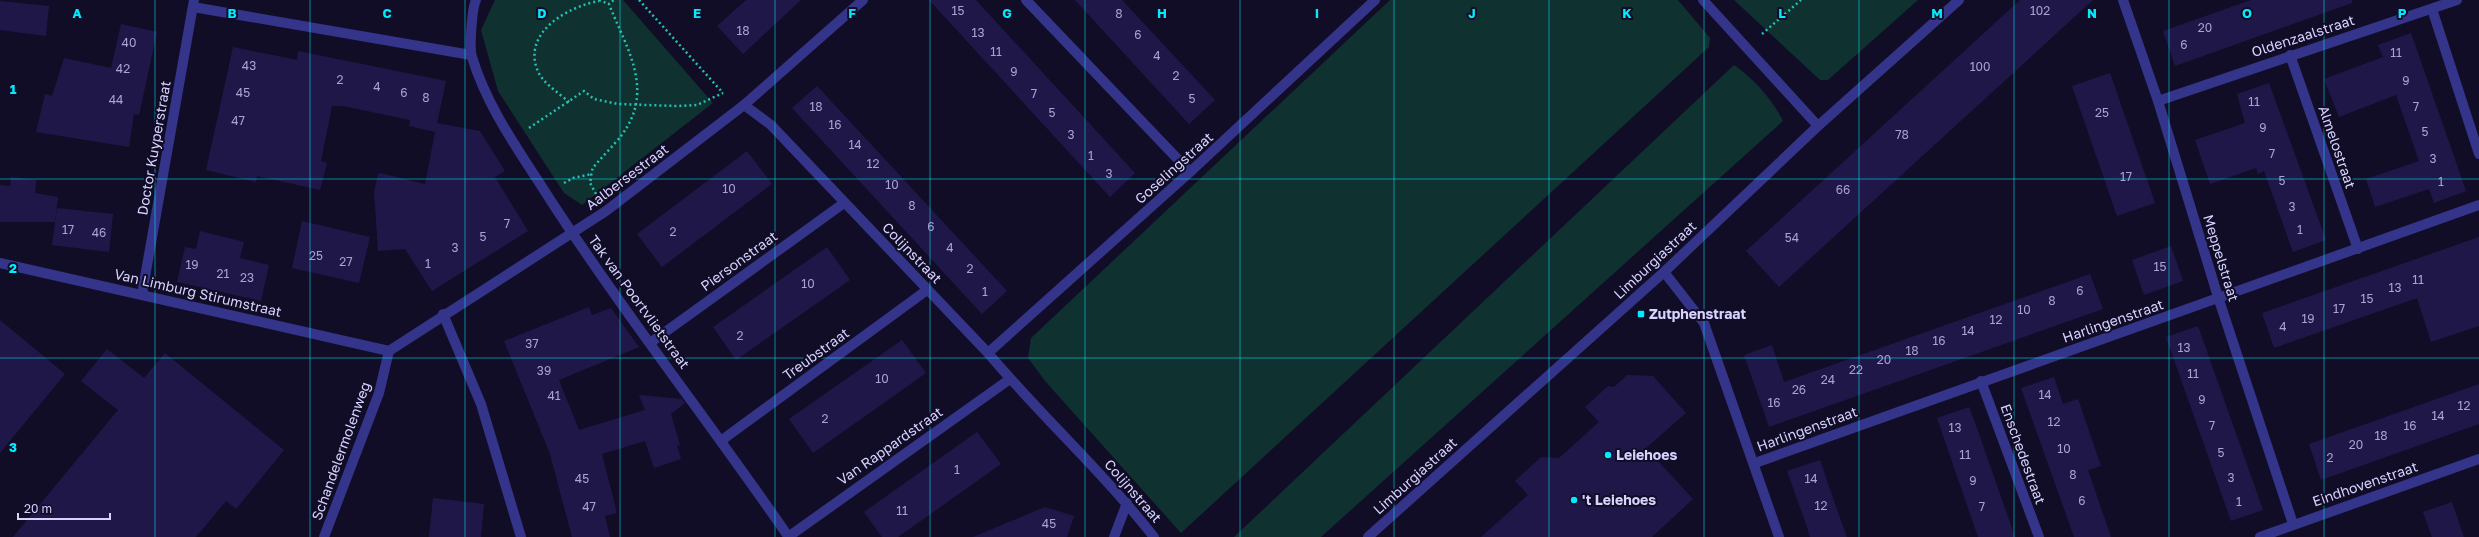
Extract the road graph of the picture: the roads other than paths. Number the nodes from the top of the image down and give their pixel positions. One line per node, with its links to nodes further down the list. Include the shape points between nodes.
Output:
1 (476, 0): 11 (street)
2 (863, 0): 14 (street, Aalbersestraat)
3 (1026, 0): 17 (street)
4 (1703, 0): 15 (street)
5 (1959, 0): 15 (street, Limburgiastraat)
6 (2123, 0): 13 (street, Meppelstraat)
7 (2457, 0): 10 (street, Oldenzaalstraat)
8 (1371, 1): 17 (street, Goselingstraat)
9 (193, 3): 11 (street); 25 (street, Doctor Kuyperstraat)
10 (2432, 9): 12 (street, Oldenzaalstraat); 16 (street)
11 (471, 55): 20 (street, Tak van Poortvlietstraat, via 487,96 511,139)
12 (2290, 55): 13 (street, Oldenzaalstraat); 21 (street, Almelostraat)
13 (2158, 101): 26 (street, Meppelstraat)
14 (744, 105): 18 (street, Colijnstraat, via 771,125); 20 (street, Aalbersestraat)
15 (1818, 126): 23 (street, Limburgiastraat)
16 (2479, 154)
17 (1190, 172): 30 (street, Goselingstraat)
18 (844, 203): 24 (street, Colijnstraat); 28 (street, Piersonstraat)
19 (2479, 206): 21 (street, Harlingenstraat)
20 (573, 234): 27 (street, Aalbersestraat); 28 (street, Tak van Poortvlietstraat)
21 (2358, 249): 26 (street, Harlingenstraat)
22 (0, 263): 25 (street, Van Limburg Stirumstraat)
23 (1664, 272): 35 (street, via 1704,322); 43 (street, Limburgiastraat)
24 (927, 290): 30 (street, Colijnstraat); 33 (street, Treubstraat)
25 (142, 294): 29 (street, Van Limburg Stirumstraat)
26 (2219, 300): 32 (street, Harlingenstraat); 37 (street, Meppelstraat)
27 (443, 314): 29 (street, Aalbersestraat); 39 (street, via 481,404)
28 (650, 343): 33 (street, Tak van Poortvlietstraat)
29 (389, 351): 38 (street, Schandelermolenweg, via 380,393)
30 (988, 353): 31 (street, Colijnstraat)
31 (1010, 379): 36 (street, Colijnstraat); 40 (street, Van Rappardstraat)
32 (1981, 381): 35 (street, Harlingenstraat); 45 (street, Enschedestraat)
33 (722, 440): 40 (street, Tak van Poortvlietstraat)
34 (2478, 462): 37 (street, Eindhovenstraat)
35 (1755, 463): 44 (street)
36 (1127, 503): 41 (street); 42 (street, Colijnstraat)
37 (2293, 524): 46 (street, Eindhovenstraat)
38 (324, 537)
39 (521, 537)
40 (788, 537)
41 (1114, 537)
42 (1154, 537)
43 (1368, 537)
44 (1779, 537)
45 (2039, 537)
46 (2260, 537)

